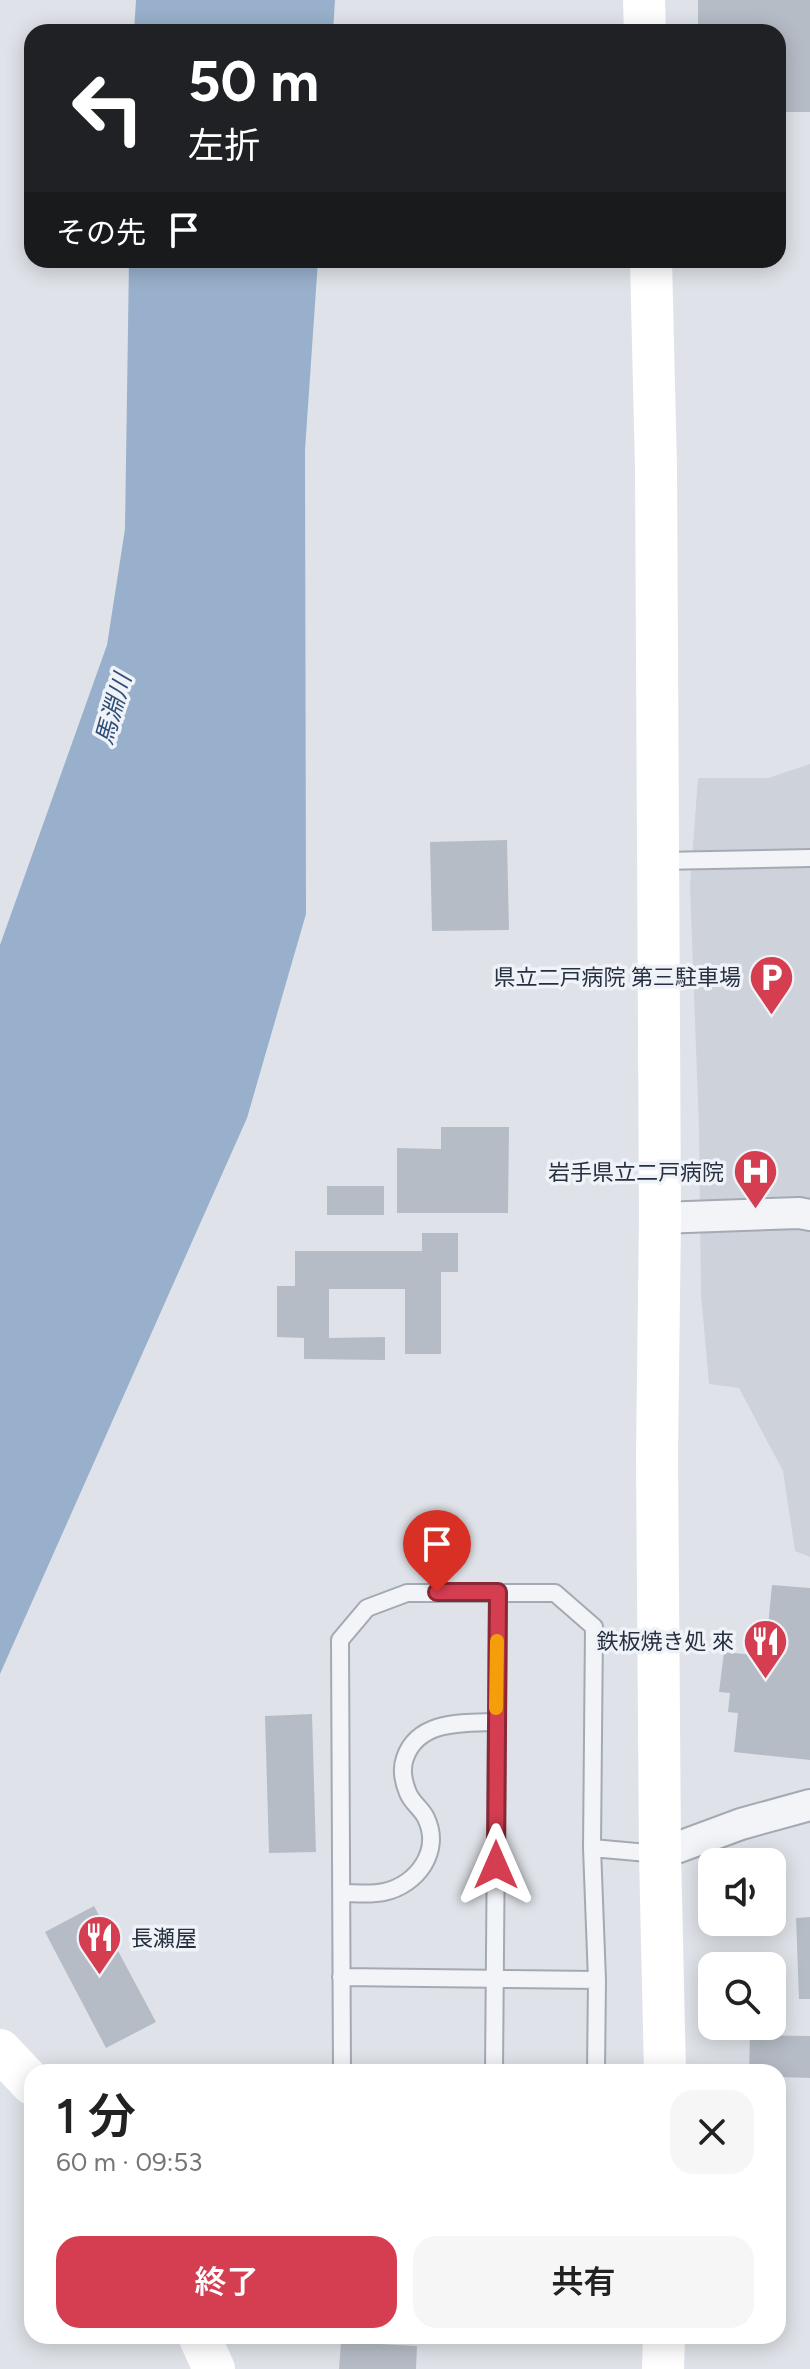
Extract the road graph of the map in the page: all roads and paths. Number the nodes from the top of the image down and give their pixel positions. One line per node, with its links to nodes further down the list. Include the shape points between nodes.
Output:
1 (644, 0): 2 (street)
2 (645, 24)
3 (651, 268): 5 (street)
4 (810, 858): 5 (lane)
5 (658, 861): 7 (street)
6 (810, 1215): 7 (street)
7 (660, 1218): 12 (street)
8 (498, 1592): 9 (lane); 11 (lane, via 555,1593 594,1627); 13 (lane, via 407,1593 367,1608 340,1640)
9 (495, 1722): 13 (lane, via 430,1729 409,1747 401,1769 408,1795 426,1818 431,1837 428,1859 410,1882 384,1892); 15 (lane)
10 (810, 1805): 12 (street)
11 (592, 1848): 12 (lane); 16 (lane)
12 (660, 1854): 21 (street)
13 (341, 1893): 14 (lane)
14 (341, 1977): 15 (lane); 18 (lane)
15 (496, 1979): 16 (lane); 19 (lane)
16 (597, 1980): 20 (lane)
17 (0, 2050): 22 (street)
18 (342, 2064)
19 (494, 2064)
20 (596, 2064)
21 (665, 2064)
22 (24, 2076)
23 (203, 2344): 25 (street)
24 (664, 2344): 26 (street)
25 (214, 2369)
26 (663, 2369)

